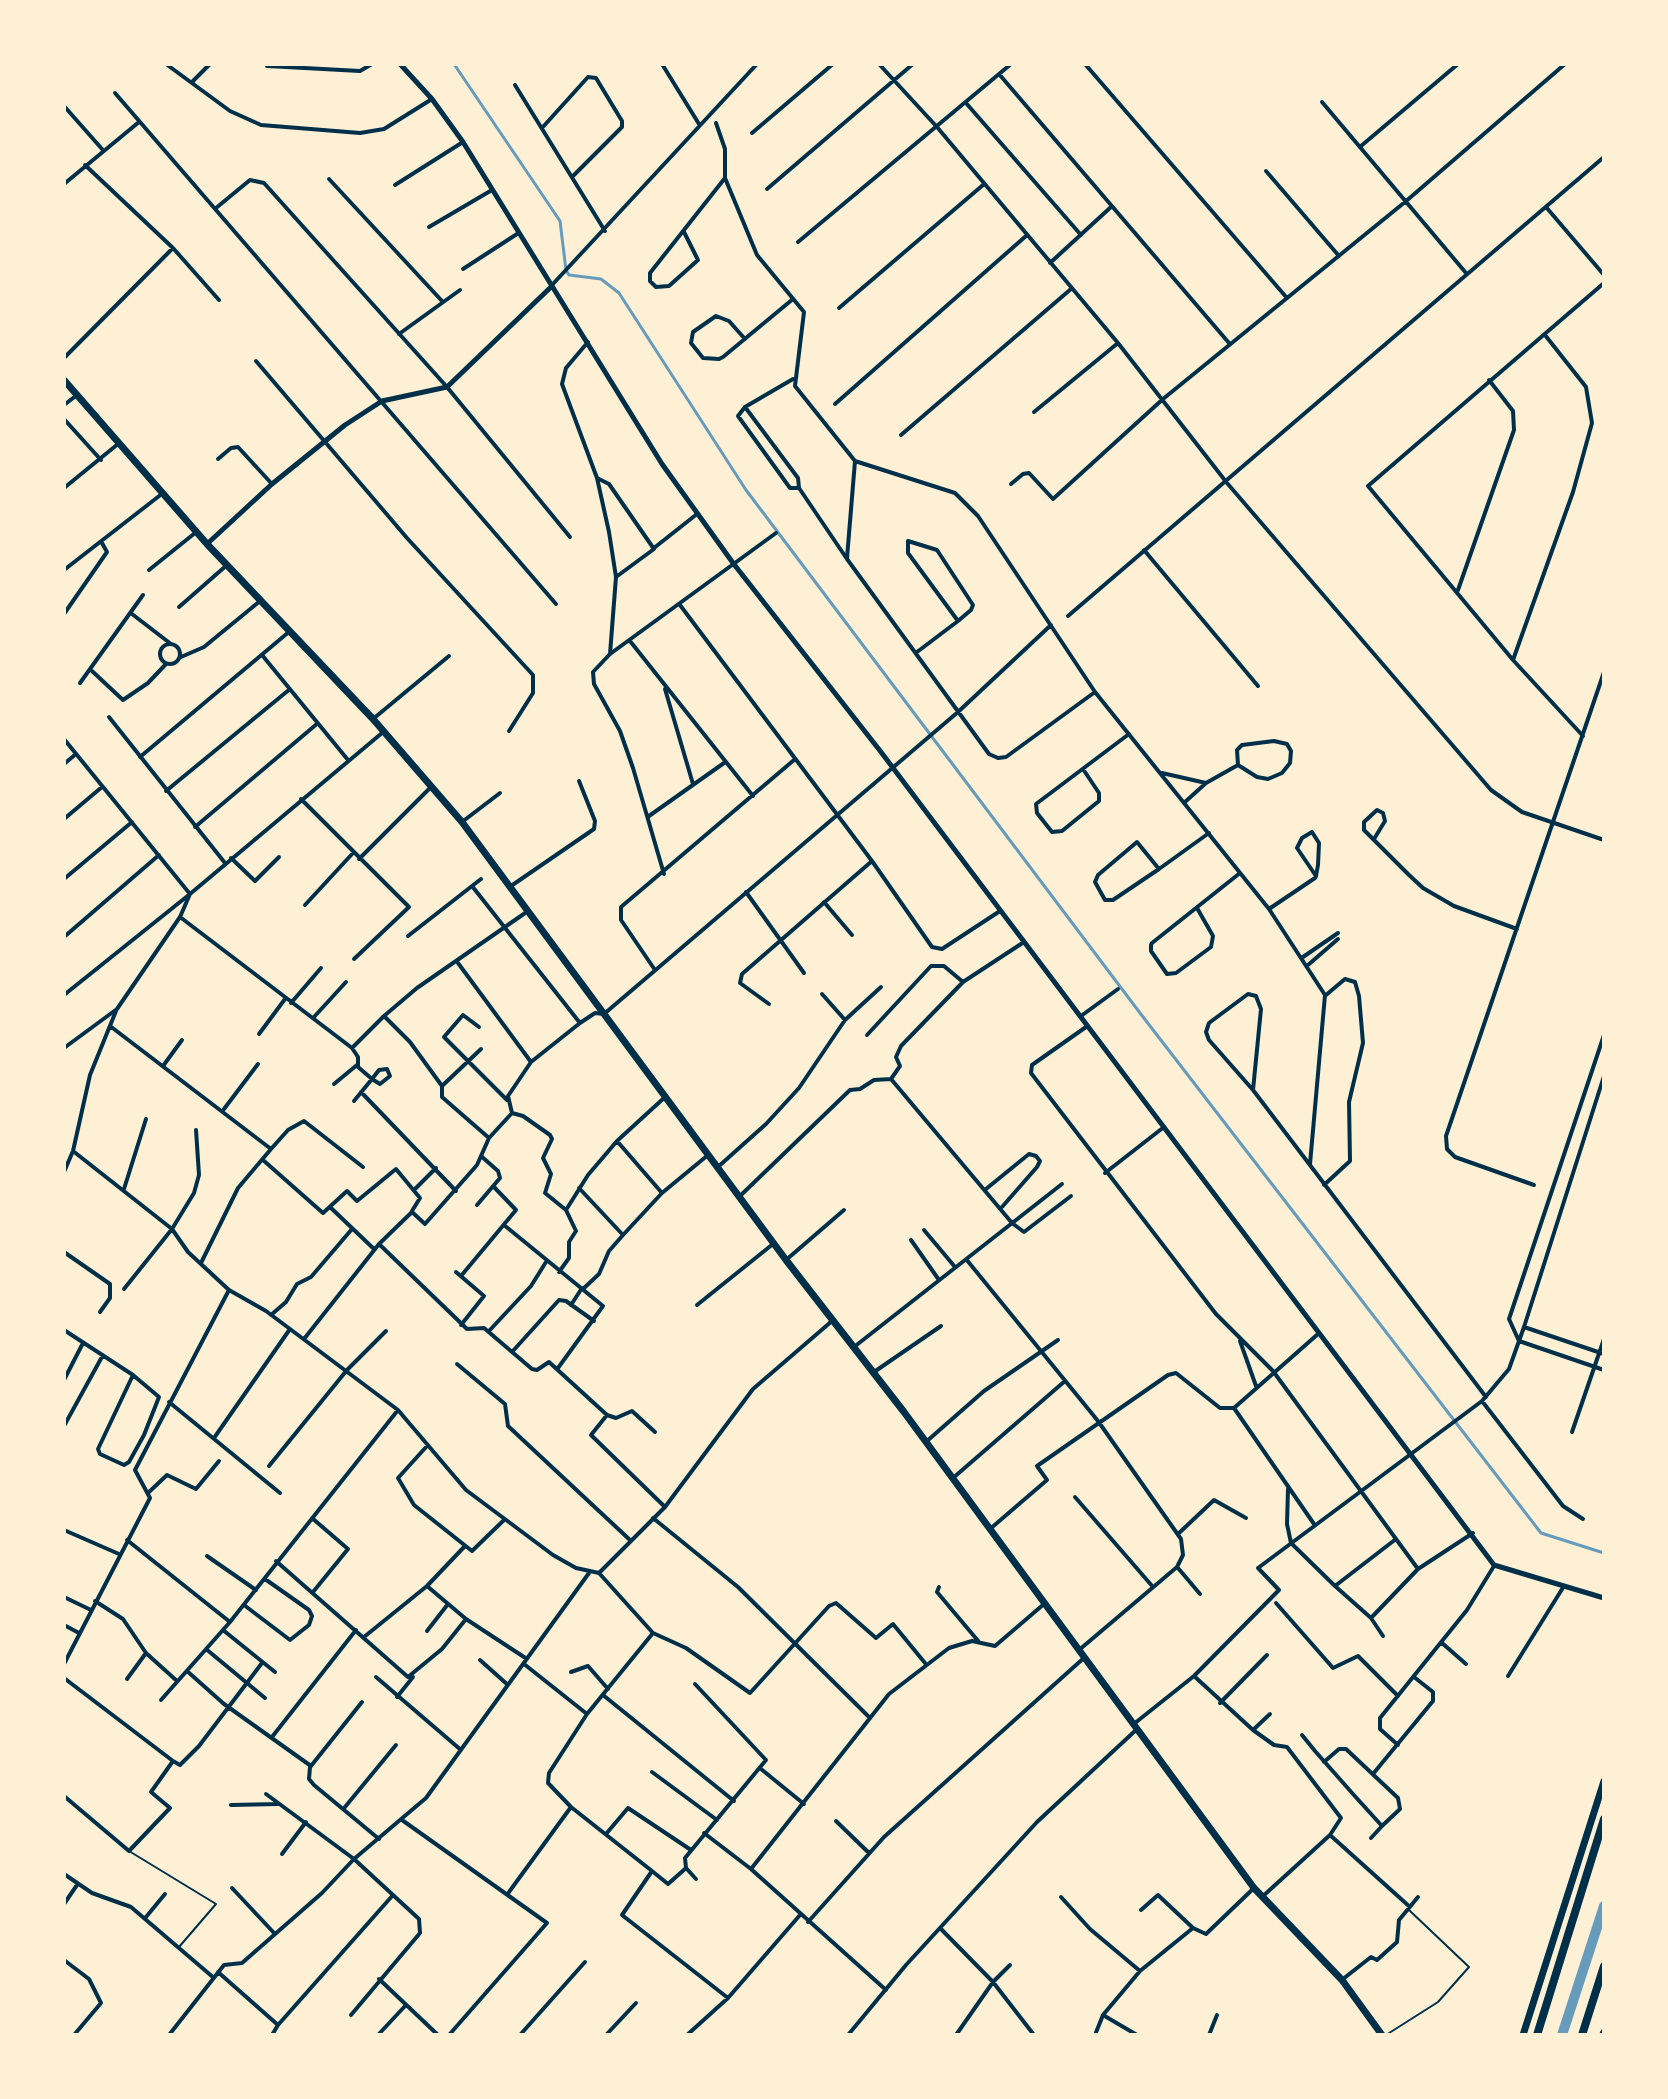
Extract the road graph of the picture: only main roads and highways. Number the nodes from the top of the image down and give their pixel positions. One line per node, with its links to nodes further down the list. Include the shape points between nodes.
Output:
1 (64, 380): 5 (main road, via 462,822 1254,1888 1342,1980)
2 (1604, 1781): 6 (main road)
3 (1604, 1819): 7 (highway)
4 (1604, 1966): 8 (highway)
5 (1384, 2035)
6 (1523, 2035)
7 (1537, 2035)
8 (1582, 2035)

